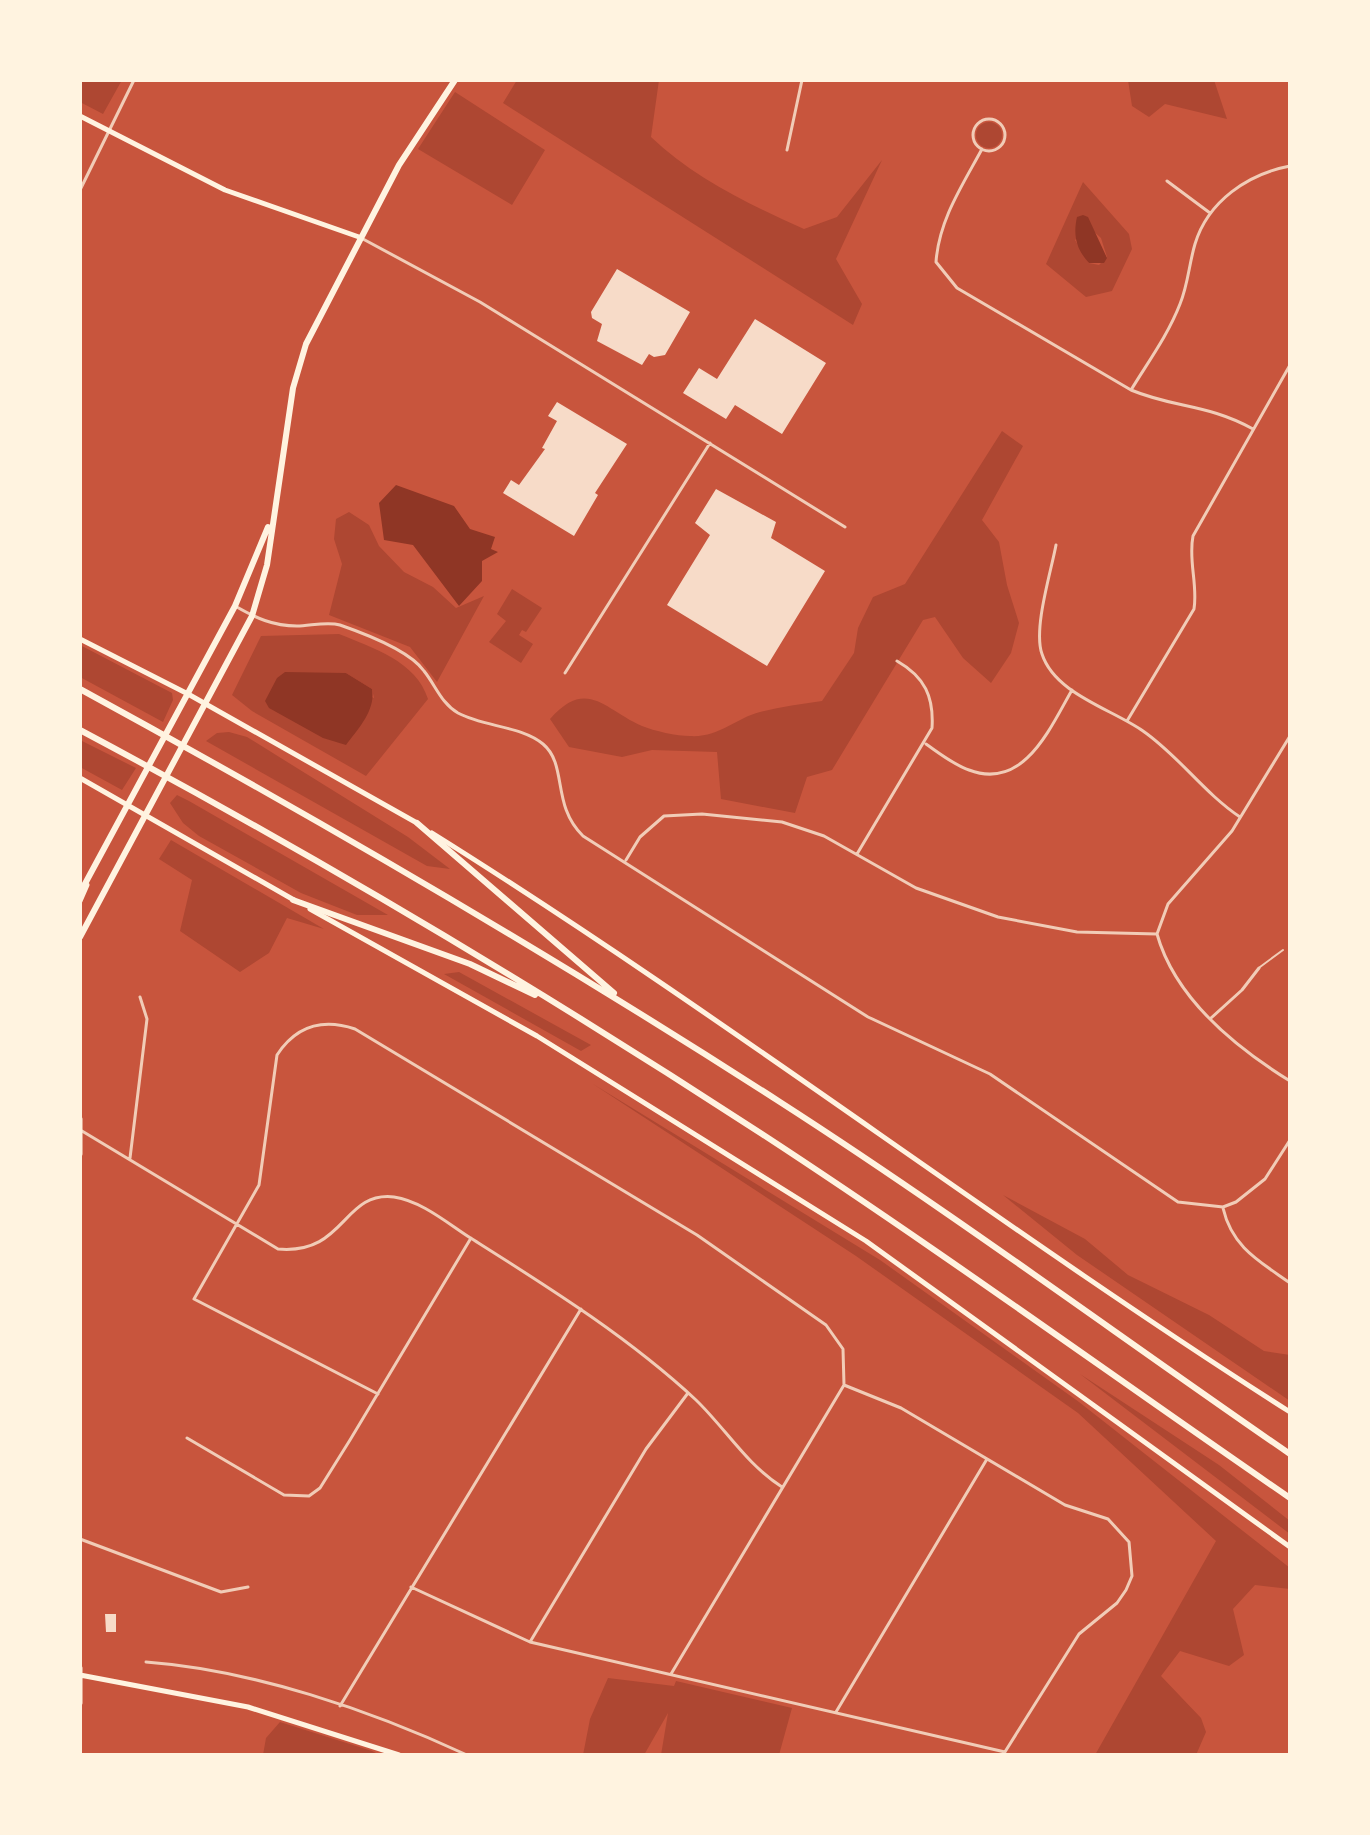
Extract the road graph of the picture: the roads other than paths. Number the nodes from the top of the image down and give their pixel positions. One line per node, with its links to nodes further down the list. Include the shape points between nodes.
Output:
1 (134, 80): 5 (street)
2 (802, 80): 7 (street)
3 (452, 81): 12 (main road)
4 (80, 116): 5 (main road)
5 (109, 131): 10 (street); 12 (main road, via 225,190)
6 (982, 149): 6 (street, via 1002,144 1004,134 996,121 981,121 974,128 975,142); 14 (street, via 940,228 936,262 957,288)
7 (787, 150)
8 (1290, 166): 11 (street, via 1245,182)
9 (1167, 181): 11 (street)
10 (80, 190)
11 (1210, 213): 14 (street, via 1195,244 1174,318)
12 (359, 237): 16 (street, via 480,302); 17 (main road, via 302,358)
13 (1290, 365): 15 (street)
14 (1131, 390): 15 (street, via 1213,410)
15 (1253, 429): 29 (street, via 1193,536 1194,609)
16 (710, 443): 18 (street); 24 (street)
17 (272, 520): 20 (main road); 21 (main road, via 267,565)
18 (845, 527)
19 (1056, 545): 26 (street, via 1041,653)
20 (235, 606): 21 (street); 27 (main road)
21 (252, 616): 28 (main road); 40 (street, via 295,626 337,624 400,651 423,669 450,706 542,743 556,763 570,824)
22 (80, 639): 27 (main road)
23 (897, 661): 32 (street, via 919,677 931,699 932,728)
24 (565, 673)
25 (80, 689): 52 (main road, via 402,869)
26 (1072, 690): 29 (street); 32 (street, via 1036,751 1005,772 969,771)
27 (188, 694): 28 (main road); 34 (main road)
28 (207, 706): 35 (main road); 37 (main road)
29 (1127, 721): 36 (street)
30 (80, 730): 51 (main road)
31 (1290, 736): 36 (street)
32 (926, 744): 38 (street)
33 (80, 778): 34 (main road)
34 (129, 804): 35 (main road); 39 (main road)
35 (146, 815): 42 (main road); 44 (main road)
36 (1240, 817): 45 (street, via 1168,904)
37 (417, 823): 52 (main road); 68 (main road)
38 (857, 854): 40 (street, via 782,822 681,813 651,825); 45 (street, via 916,888 998,917 1077,932)
39 (101, 855): 41 (main road); 43 (main road)
40 (625, 862): 60 (street, via 868,1017 990,1074 1157,1190 1178,1202)
41 (80, 893)
42 (293, 900): 51 (main road, via 470,964); 75 (main road, via 537,1036 866,1241)
43 (80, 901)
44 (88, 923): 46 (main road); 47 (main road)
45 (1157, 934): 53 (street, via 1173,973)
46 (80, 937)
47 (80, 946)
48 (1283, 950): 49 (lane)
49 (1259, 968): 53 (street)
50 (140, 997): 59 (street, via 147,1019)
51 (549, 999): 73 (main road, via 847,1191)
52 (622, 1002): 70 (main road, via 868,1160)
53 (1211, 1018): 54 (street, via 1248,1056)
54 (1290, 1081)
55 (80, 1119): 56 (main road)
56 (82, 1131): 58 (main road); 59 (street)
57 (1290, 1140): 60 (street, via 1252,1193)
58 (80, 1154)
59 (130, 1158): 61 (street)
60 (1223, 1207): 63 (street, via 1232,1237 1243,1250)
61 (238, 1225): 62 (street, via 278,1249 295,1250 327,1240 361,1204 391,1197 407,1200); 65 (street, via 259,1185 277,1055 301,1029 338,1023 697,1235 826,1325 843,1349); 67 (street, via 194,1299)
62 (471, 1238): 64 (street); 67 (street)
63 (1290, 1283)
64 (581, 1309): 66 (street); 77 (street)
65 (844, 1385): 71 (street, via 901,1408); 72 (street)
66 (688, 1393): 72 (street, via 754,1467); 78 (street, via 611,1505)
67 (378, 1394): 69 (street, via 320,1488 309,1496 284,1495)
68 (1290, 1412)
69 (187, 1438)
70 (1290, 1454)
71 (987, 1459): 85 (street); 86 (street, via 1065,1505 1108,1519 1129,1542 1133,1559 1126,1590 1079,1634)
72 (782, 1487): 81 (street)
73 (1290, 1498)
74 (80, 1539): 76 (street, via 221,1592)
75 (1290, 1547)
76 (248, 1587)
77 (411, 1587): 78 (street); 84 (street)
78 (530, 1642): 81 (street)
79 (146, 1662): 84 (street, via 246,1679)
80 (80, 1668): 82 (main road)
81 (671, 1674): 85 (street)
82 (80, 1676): 83 (main road); 87 (main road, via 248,1707)
83 (80, 1703)
84 (340, 1706): 88 (street, via 386,1719)
85 (836, 1712): 86 (street)
86 (1004, 1754)
87 (399, 1755)
88 (467, 1755)

